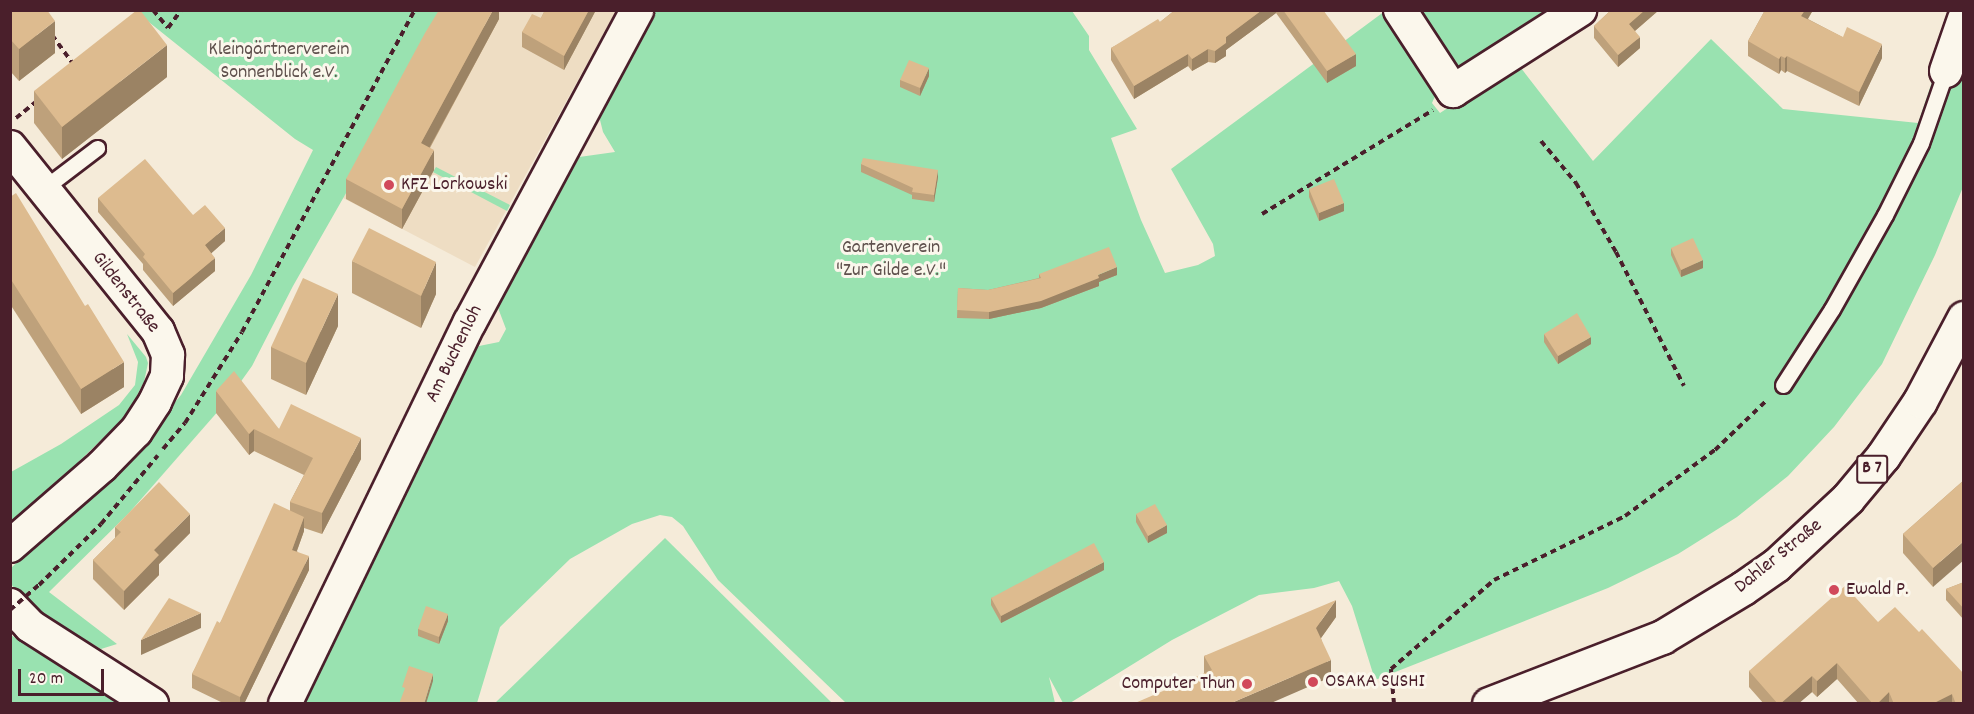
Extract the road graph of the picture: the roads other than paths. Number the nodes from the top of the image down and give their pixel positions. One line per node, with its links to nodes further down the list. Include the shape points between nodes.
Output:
1 (637, 10): 15 (street, Am Buchenloh, via 470,322)
2 (1400, 10): 3 (street, via 1453,91)
3 (1580, 10)
4 (1964, 19): 5 (street)
5 (1946, 71): 10 (lane, via 1921,143 1885,215)
6 (10, 147): 8 (street, Gildenstraße)
7 (97, 148): 8 (lane)
8 (43, 189): 11 (street, Gildenstraße, via 158,331 168,355 167,376 136,431)
9 (1964, 318): 13 (main road, Dahler Straße / B 7, via 1920,401 1883,456 1848,498 1776,565 1662,637)
10 (1783, 385)
11 (10, 546)
12 (10, 605): 14 (street, via 30,626)
13 (1503, 701)
14 (153, 704)
15 (285, 704)

